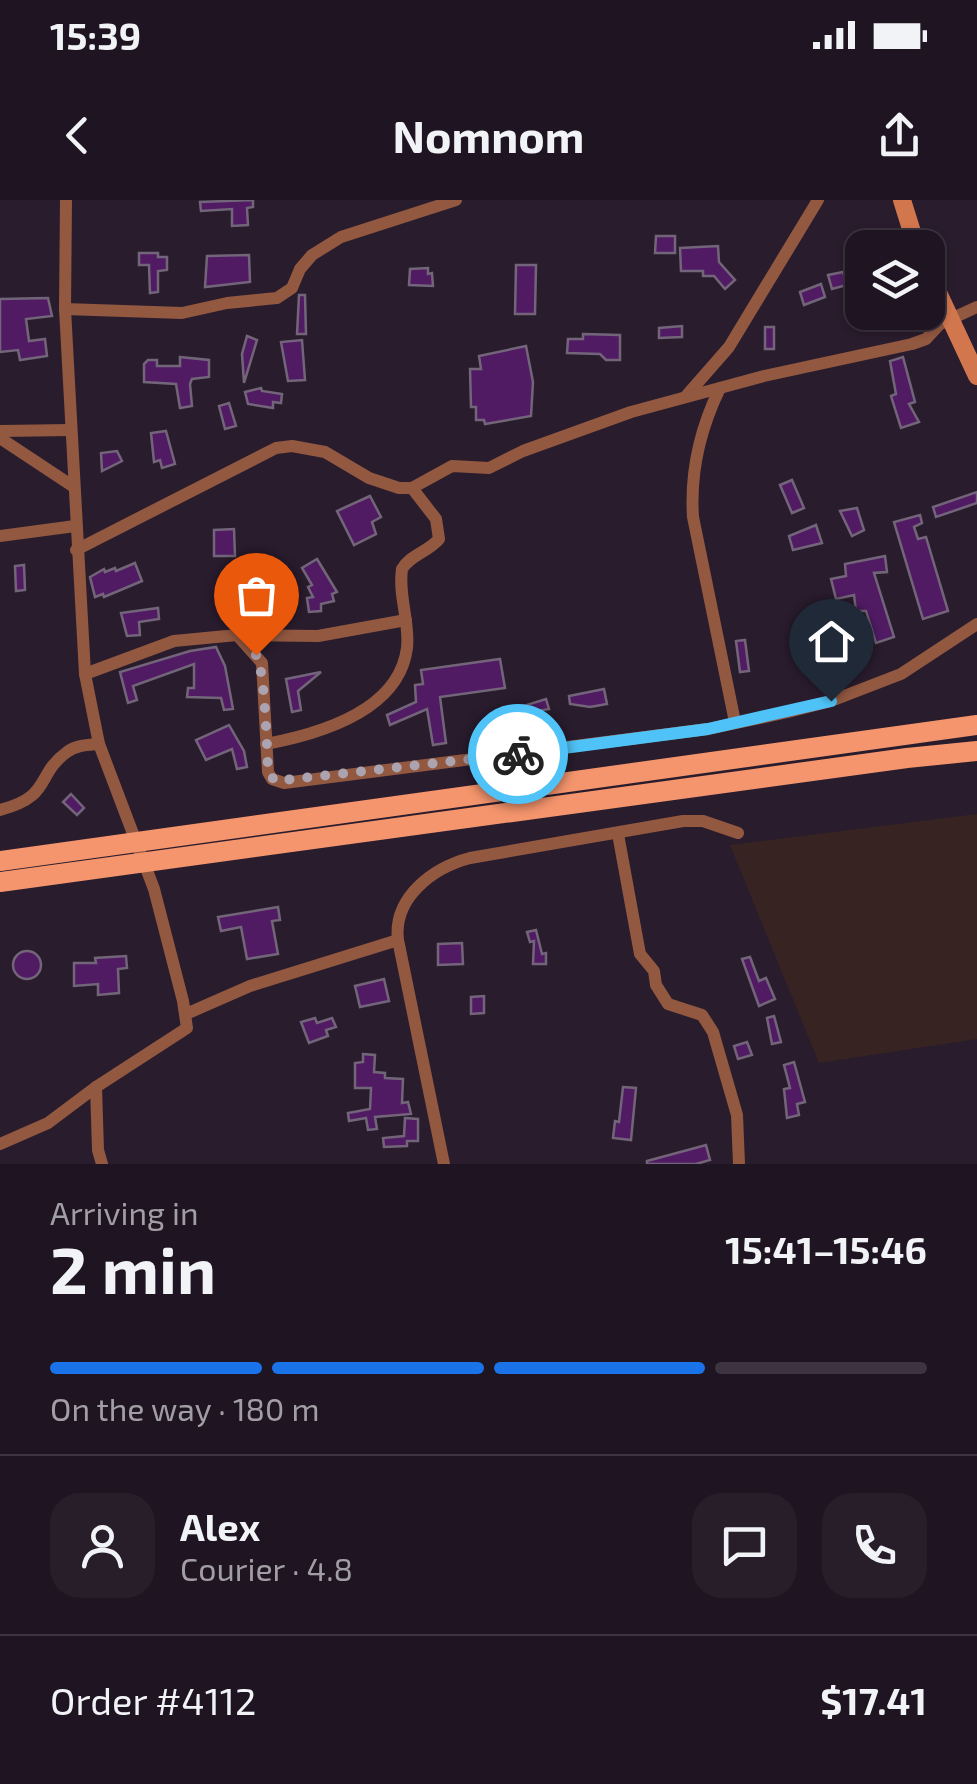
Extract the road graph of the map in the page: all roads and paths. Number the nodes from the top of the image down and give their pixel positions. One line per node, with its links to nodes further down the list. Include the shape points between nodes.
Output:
1 (66, 200): 8 (street)
2 (456, 200): 8 (street, via 341,237 312,255 292,288 277,298 182,313)
3 (818, 200): 12 (street, via 729,346)
4 (902, 200): 5 (street)
5 (911, 230)
6 (977, 307): 9 (street)
7 (945, 308): 9 (street)
8 (65, 309): 13 (street)
9 (950, 319): 10 (street); 11 (street, via 912,344)
10 (977, 376)
11 (720, 388): 12 (street); 24 (street, via 700,436 693,517)
12 (685, 397): 16 (street, via 590,426 489,468 452,466)
13 (71, 430): 14 (street); 15 (street)
14 (0, 435): 15 (street)
15 (74, 488): 17 (street)
16 (412, 488): 19 (street, via 369,478 324,452 276,448); 20 (street, via 440,539 402,570)
17 (76, 526): 18 (street); 19 (street)
18 (0, 536)
19 (76, 550): 23 (street)
20 (406, 620): 22 (street, via 318,636); 27 (street, via 405,656 383,696 315,733)
21 (977, 624): 24 (street, via 868,688)
22 (237, 635): 23 (street, via 174,641); 27 (street, via 262,663)
23 (85, 674): 26 (street)
24 (735, 722): 27 (street, via 284,782 270,776)
25 (977, 724): 32 (main road)
26 (98, 744): 29 (street, via 69,750 34,795); 32 (street)
27 (266, 744)
28 (977, 753): 34 (main road)
29 (0, 810)
30 (618, 834): 31 (street, via 703,821); 36 (street, via 454,862 429,877 402,908); 42 (street, via 640,954 668,1004 702,1015 713,1032 737,1115)
31 (738, 834)
32 (134, 842): 33 (main road); 34 (street)
33 (0, 861)
34 (142, 864): 35 (main road); 37 (street)
35 (0, 882)
36 (398, 940): 37 (street, via 250,986); 41 (street)
37 (186, 1014): 38 (street, via 181,1034)
38 (96, 1087): 39 (street, via 48,1124); 40 (street)
39 (0, 1144)
40 (102, 1164)
41 (444, 1164)
42 (739, 1164)

